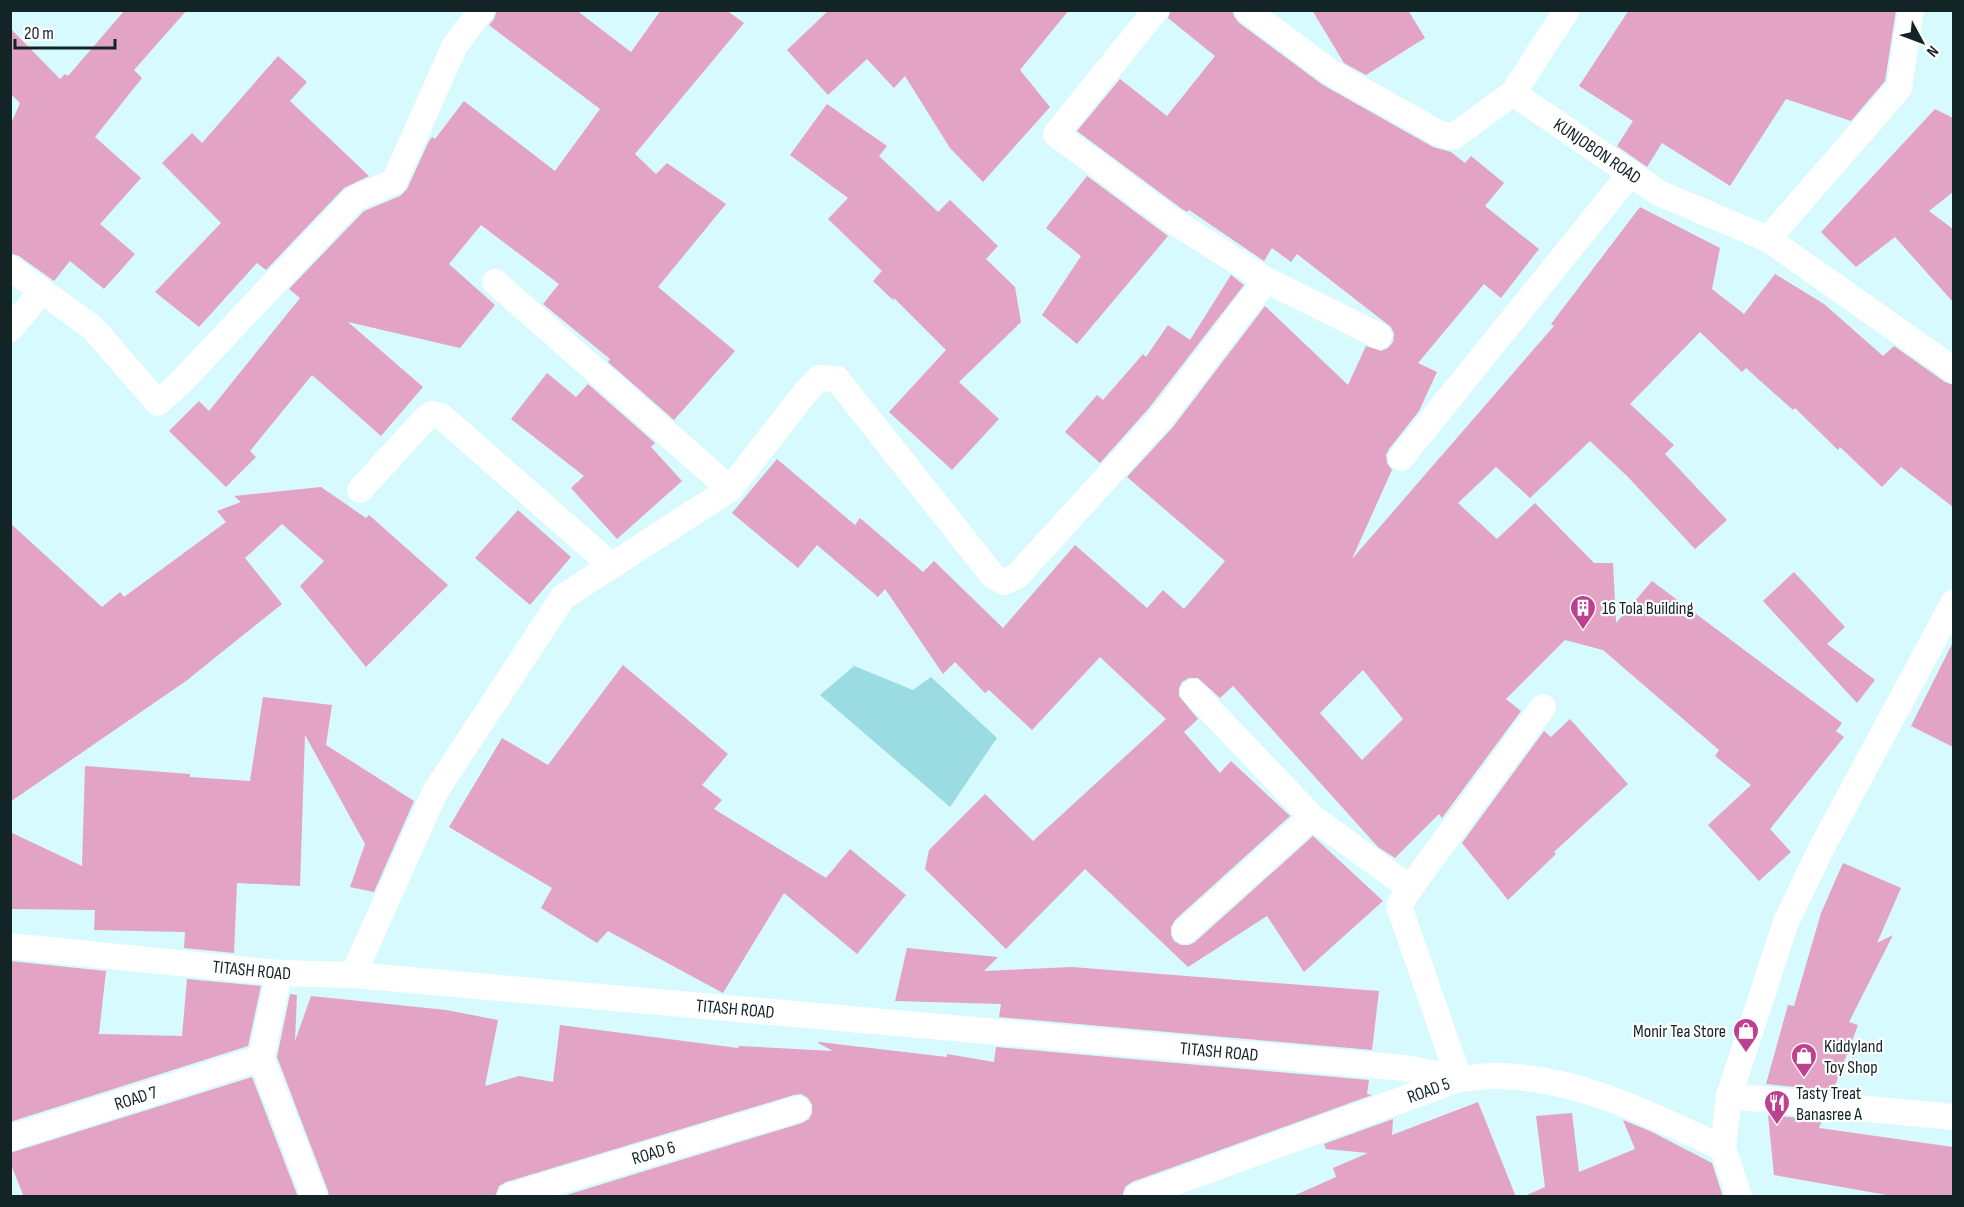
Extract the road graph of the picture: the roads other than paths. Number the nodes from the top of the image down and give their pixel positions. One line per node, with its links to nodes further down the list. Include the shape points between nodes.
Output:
1 (482, 10): 12 (street, via 455,45 394,182 355,198 158,403 93,328)
2 (1156, 10): 10 (street, via 1056,134 1173,221)
3 (1247, 10): 6 (street, via 1330,72 1440,134 1453,137)
4 (1567, 10): 6 (street)
5 (1911, 10): 8 (street, via 1899,88)
6 (1513, 93): 7 (street, KUNJOBON ROAD)
7 (1630, 174): 8 (street, KUNJOBON ROAD, via 1659,193); 16 (street)
8 (1768, 239): 15 (street, KUNJOBON ROAD)
9 (10, 268): 12 (street)
10 (1266, 280): 14 (street); 17 (street, via 1161,417 1017,576 1004,582 993,576 837,379 819,378)
11 (495, 282): 17 (street)
12 (41, 292): 13 (street)
13 (10, 329)
14 (1379, 336)
15 (1953, 370)
16 (1401, 458)
17 (730, 489): 19 (street)
18 (360, 490): 19 (street, via 426,418 432,414 441,416)
19 (611, 565): 28 (street, via 563,597 435,792)
20 (1953, 602): 31 (street, via 1786,922)
21 (1193, 692): 23 (street)
22 (1543, 707): 24 (street)
23 (1312, 817): 24 (street); 25 (street)
24 (1410, 888): 30 (street, via 1399,906)
25 (1185, 931)
26 (10, 946): 27 (street, TITASH ROAD)
27 (279, 973): 28 (street, TITASH ROAD); 29 (street)
28 (353, 975): 30 (street, TITASH ROAD, via 1405,1068)
29 (261, 1058): 34 (street, ROAD 7); 36 (street)
30 (1460, 1079): 35 (street, ROAD 5, via 1500,1076 1577,1086); 38 (street, ROAD 5)
31 (1729, 1096): 33 (street); 35 (street)
32 (798, 1109): 37 (street, ROAD 6)
33 (1953, 1118)
34 (10, 1138)
35 (1723, 1148): 39 (street)
36 (314, 1197)
37 (510, 1197)
38 (1137, 1197)
39 (1739, 1197)

